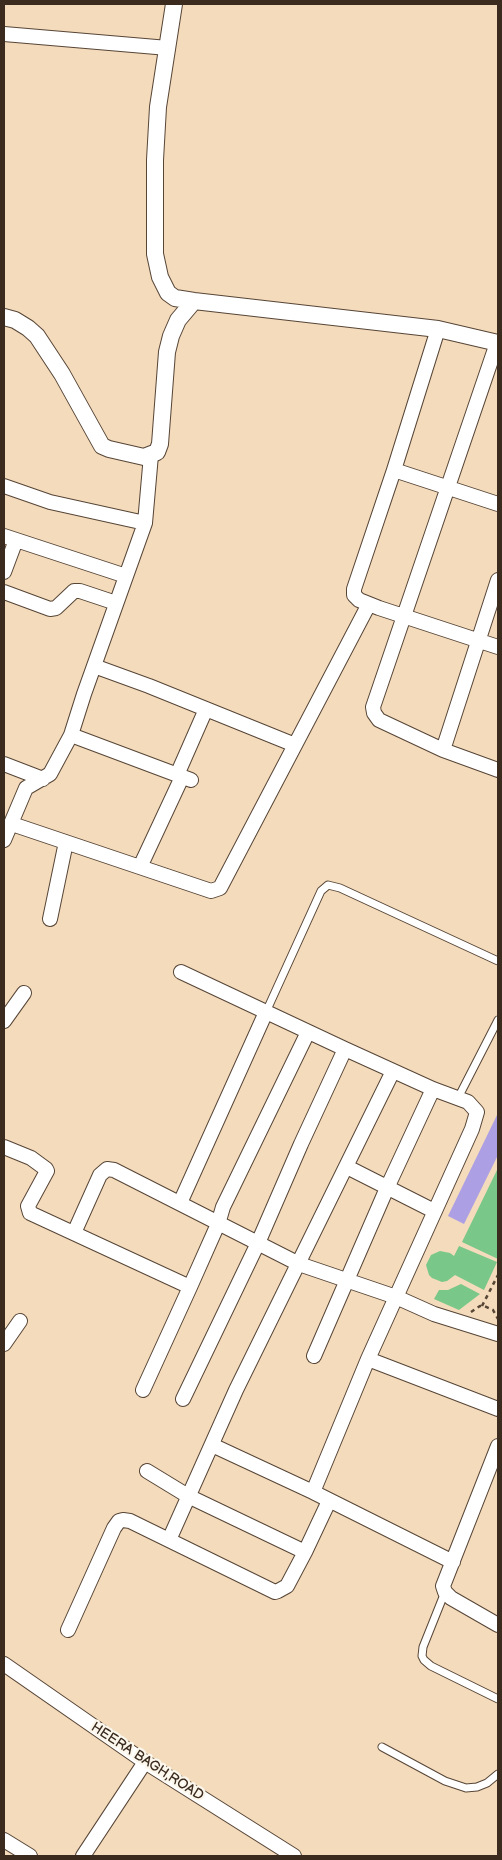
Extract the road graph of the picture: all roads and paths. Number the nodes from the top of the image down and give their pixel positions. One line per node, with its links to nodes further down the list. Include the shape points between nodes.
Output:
1 (174, 4): 3 (street)
2 (4, 34): 3 (street)
3 (168, 48): 4 (street, via 158,107 155,254 160,277 168,293 175,298)
4 (194, 301): 6 (street); 8 (street, via 170,336 160,444 157,452)
5 (4, 317): 8 (street, via 28,328 43,344 102,446 131,455)
6 (438, 329): 7 (street); 9 (street)
7 (497, 343): 11 (street)
8 (151, 455): 13 (street)
9 (394, 470): 11 (street); 20 (street, via 354,592 356,598)
10 (4, 486): 13 (street, via 50,502)
11 (448, 487): 12 (street); 21 (street)
12 (498, 504)
13 (145, 523): 16 (street)
14 (10, 538): 15 (street); 16 (street)
15 (4, 572)
16 (126, 576): 19 (street)
17 (498, 580): 22 (street)
18 (4, 592): 19 (street, via 50,609 56,608 74,592)
19 (116, 603): 24 (street)
20 (370, 604): 21 (street); 27 (street)
21 (405, 616): 22 (street); 28 (street, via 373,707 374,713 379,720)
22 (479, 640): 23 (street); 28 (street)
23 (498, 646)
24 (94, 666): 25 (street); 26 (street)
25 (206, 709): 27 (street); 31 (street)
26 (71, 735): 31 (street); 32 (street, via 54,768)
27 (295, 745): 36 (street, via 220,888 211,891)
28 (443, 750): 30 (street)
29 (4, 764): 32 (street)
30 (498, 770)
31 (183, 777): 36 (street)
32 (43, 779): 33 (street, via 26,788)
33 (12, 824): 34 (street); 35 (street)
34 (4, 840)
35 (66, 842): 36 (street); 37 (street)
36 (140, 867)
37 (50, 919)
38 (498, 961): 41 (lane, via 328,885 321,891)
39 (181, 972): 41 (street)
40 (24, 993): 42 (street)
41 (266, 1012): 44 (street); 52 (street)
42 (4, 1020)
43 (498, 1020): 48 (lane)
44 (308, 1032): 45 (street); 54 (street, via 223,1207)
45 (345, 1049): 46 (street); 56 (street)
46 (393, 1070): 47 (street); 50 (street)
47 (433, 1089): 48 (street); 51 (street)
48 (458, 1098): 53 (street, via 472,1105 477,1112 476,1118)
49 (4, 1147): 55 (street, via 46,1169 28,1211)
50 (347, 1167): 51 (street); 57 (street)
51 (387, 1188): 53 (street); 59 (street)
52 (180, 1204): 54 (street); 55 (street, via 107,1169 100,1175)
53 (434, 1211): 61 (street)
54 (218, 1224): 56 (street); 60 (street)
55 (74, 1233): 60 (street)
56 (258, 1243): 57 (street); 71 (street)
57 (299, 1264): 59 (street); 73 (street)
58 (498, 1275): 62 (path)
59 (347, 1280): 61 (street); 68 (street)
60 (190, 1288): 70 (street)
61 (396, 1297): 66 (street, via 434,1314); 69 (street)
62 (482, 1306)
63 (498, 1309): 64 (path)
64 (496, 1314)
65 (20, 1321): 67 (street)
66 (498, 1334)
67 (4, 1344)
68 (314, 1356)
69 (368, 1359): 72 (street); 76 (street)
70 (143, 1390)
71 (182, 1399)
72 (498, 1409)
73 (212, 1445): 76 (street); 77 (street)
74 (498, 1446): 81 (street)
75 (147, 1471): 77 (street)
76 (313, 1492): 78 (street)
77 (188, 1496): 79 (street); 80 (street)
78 (329, 1501): 80 (street); 81 (street)
79 (169, 1540): 80 (street, via 275,1592 287,1586); 84 (street, via 130,1521 119,1521)
80 (305, 1552)
81 (453, 1562): 82 (street, via 443,1586)
82 (446, 1592): 83 (street); 86 (lane, via 422,1656 431,1666)
83 (498, 1625)
84 (68, 1630)
85 (4, 1664): 88 (street, HEERA BAGH,ROAD)
86 (498, 1699)
87 (382, 1747): 89 (lane, via 445,1781 466,1788 487,1783)
88 (145, 1762): 92 (street); 93 (street, HEERA BAGH,ROAD)
89 (498, 1774)
90 (4, 1840): 91 (street)
91 (30, 1856)
92 (83, 1856)
93 (294, 1856)

